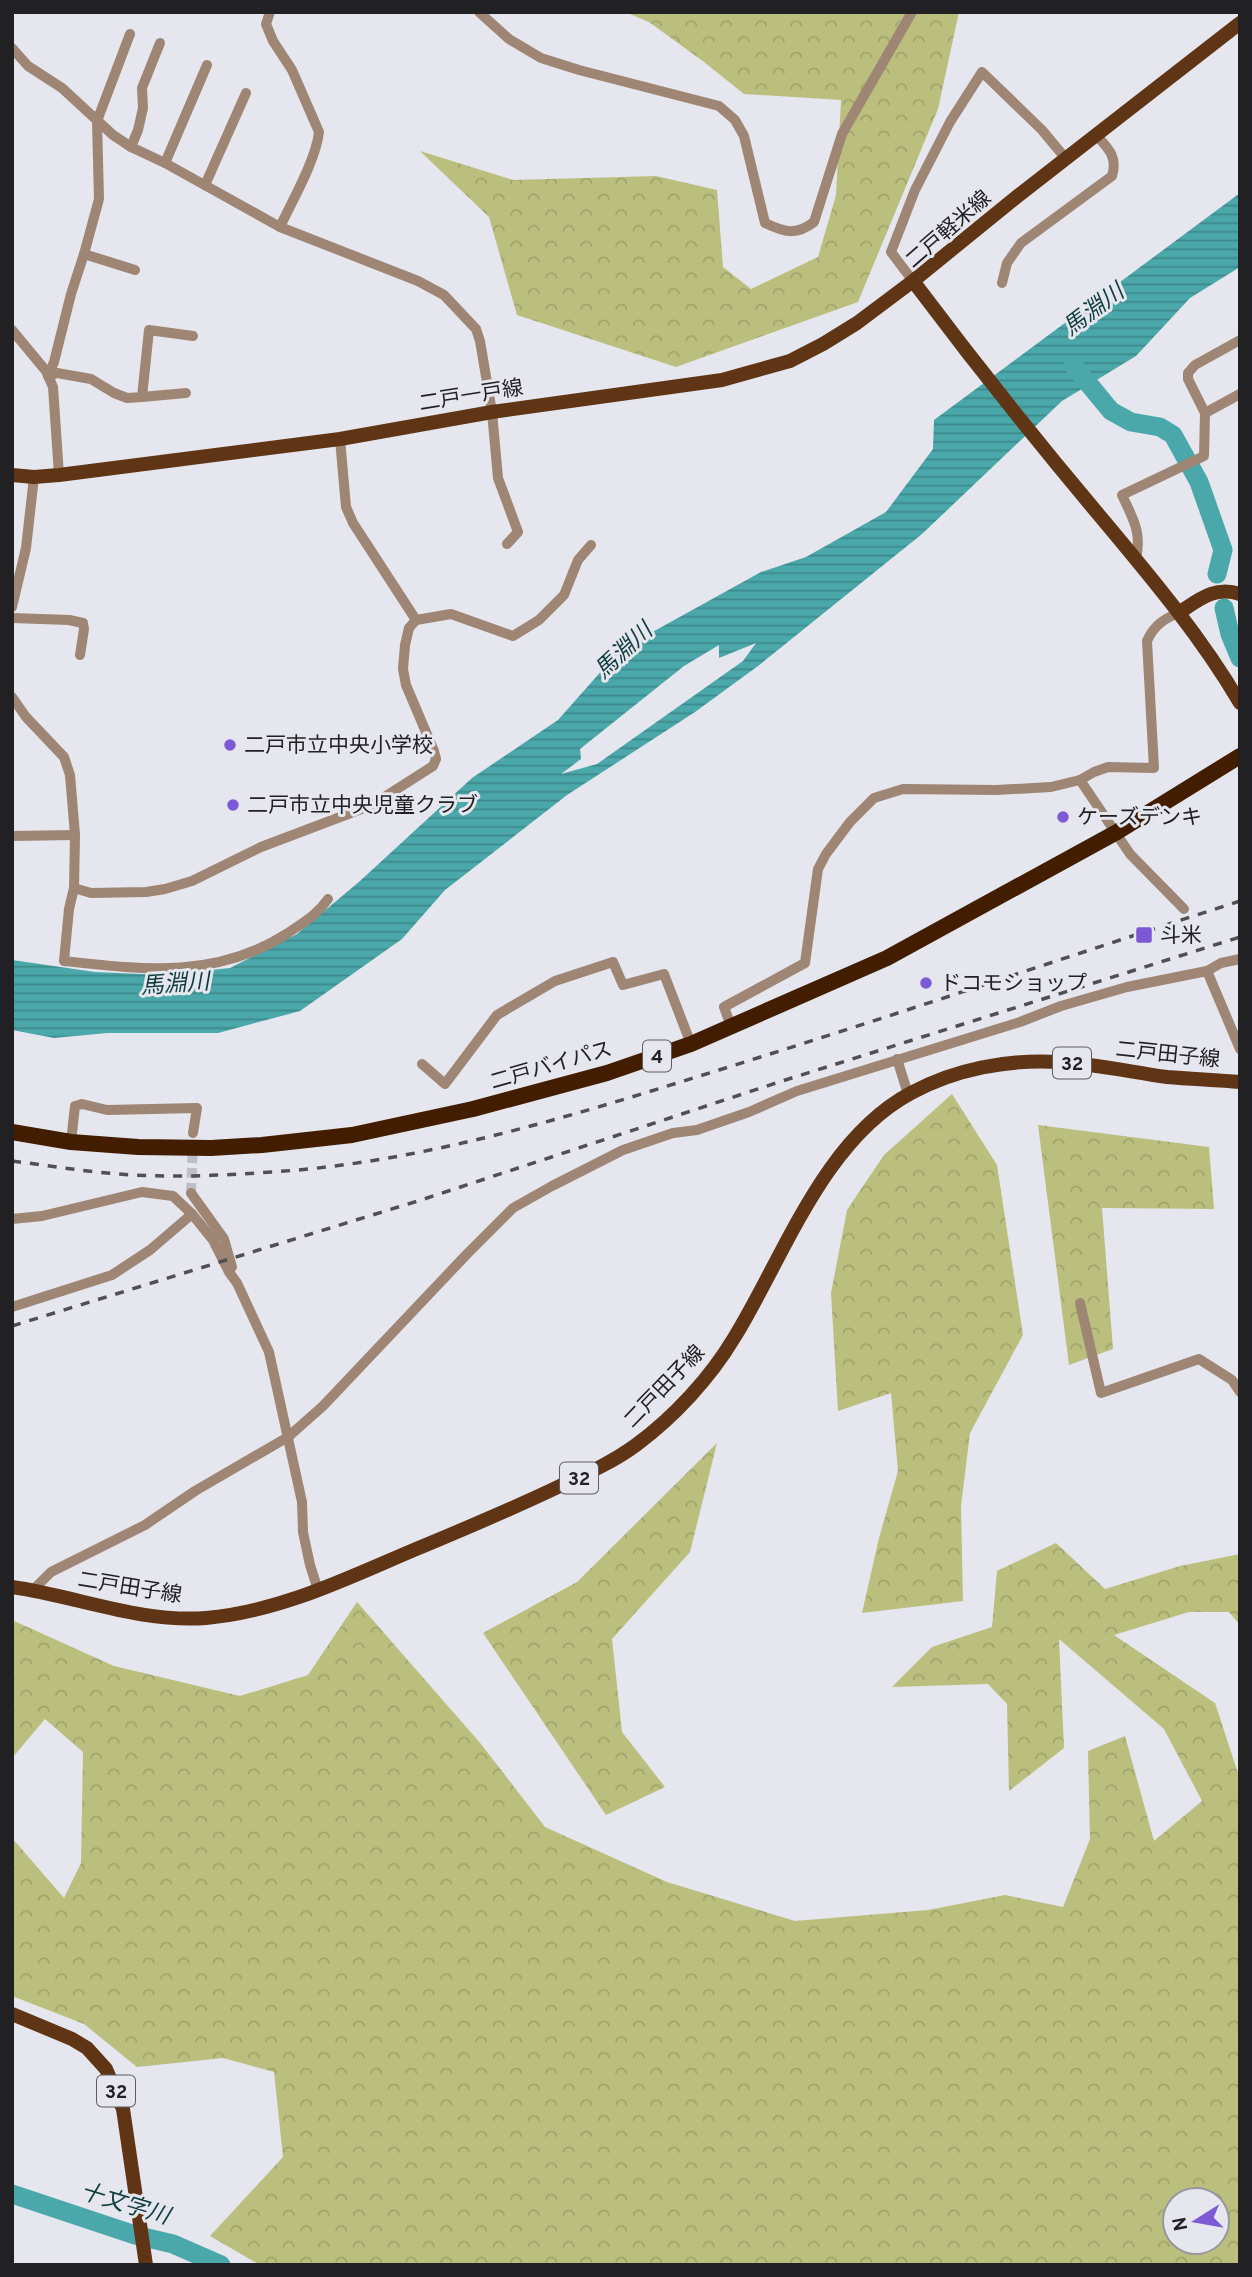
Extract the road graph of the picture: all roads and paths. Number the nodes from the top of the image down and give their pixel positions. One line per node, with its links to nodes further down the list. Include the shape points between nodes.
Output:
1 (270, 12): 16 (street, via 266,24 319,132)
2 (479, 12): 3 (street, via 509,39 541,58 719,106 744,136 765,223 783,232 803,230 814,222 842,134)
3 (912, 12)
4 (1240, 23): 11 (main road, 二戸軽米線)
5 (130, 34): 10 (street)
6 (160, 43): 12 (street, via 142,88 138,130)
7 (12, 48): 10 (street)
8 (206, 65): 14 (street)
9 (246, 93): 15 (street)
10 (97, 121): 12 (street); 17 (street, via 99,199)
11 (1096, 135): 13 (main road, 二戸軽米線); 20 (street, via 1113,154 1112,176 1021,243 1007,263)
12 (131, 147): 14 (street)
13 (1066, 159): 19 (main road, 二戸軽米線); 19 (street, via 982,72 915,190 891,251)
14 (164, 163): 15 (street)
15 (205, 185): 16 (street)
16 (280, 227): 28 (street, via 444,295 476,329)
17 (84, 254): 18 (street); 24 (street)
18 (135, 270)
19 (913, 281): 28 (main road, 二戸一戸線, via 857,323 790,361 722,380); 36 (main road, 二戸軽米線)
20 (1002, 283)
21 (12, 330): 24 (street)
22 (193, 336): 27 (street, via 149,330)
23 (1240, 340): 29 (street, via 1188,373)
24 (48, 376): 27 (street, via 57,373 91,379 127,398); 32 (street, via 53,387)
25 (186, 393): 27 (street)
26 (1240, 394): 29 (street)
27 (142, 397)
28 (492, 412): 30 (main road, 二戸一戸線); 34 (street, via 498,478 518,532)
29 (1205, 413): 36 (street, via 1204,456 1122,495 1138,528)
30 (340, 439): 32 (main road, 二戸一戸線); 41 (street, via 349,515)
31 (12, 475): 33 (main road, 二戸一戸線)
32 (59, 475): 33 (main road, 二戸一戸線)
33 (34, 477): 38 (street, via 26,548)
34 (507, 544)
35 (591, 545): 41 (street, via 578,561 564,596 513,636 451,614)
36 (1136, 559): 39 (main road, 二戸軽米線)
37 (1240, 594): 39 (main road, via 1216,592)
38 (12, 607)
39 (1180, 612): 44 (main road); 46 (street, via 1160,621 1147,641 1154,768 1108,767)
40 (12, 618): 42 (street, via 83,623)
41 (416, 620): 50 (street, via 409,628 403,669 434,751 433,766 372,805 261,847 192,881 146,892)
42 (80, 655)
43 (12, 697): 48 (street, via 64,757)
44 (1240, 703)
45 (1240, 756): 47 (highway, 二戸バイパス / 4)
46 (1080, 780): 47 (street); 55 (street, via 1051,787 996,790 903,789 874,799 850,822 818,869 805,963 724,1007)
47 (1117, 832): 52 (street, via 1130,854); 55 (highway, 二戸バイパス / 4, via 887,958)
48 (75, 835): 49 (street); 50 (street)
49 (12, 836)
50 (74, 888): 51 (street, via 64,961 127,968 197,967 234,959 277,940 319,912)
51 (328, 899)
52 (1184, 909)
53 (1240, 959): 54 (street)
54 (1207, 971): 57 (street); 58 (street, via 1074,1002)
55 (731, 1026): 56 (highway, 二戸バイパス / 4)
56 (691, 1044): 59 (street, via 664,974 623,985 613,962 555,981 498,1015 444,1084); 64 (highway, 二戸バイパス / 4, via 607,1073 473,1109 352,1135 211,1148)
57 (1240, 1048)
58 (897, 1059): 61 (street); 72 (street, via 697,1130 623,1150 513,1208)
59 (422, 1064)
60 (1240, 1082): 61 (main road, 二戸田子線 / 32, via 1060,1062 1017,1062 976,1068)
61 (908, 1094): 75 (main road, 二戸田子線 / 32, via 848,1144 809,1200 734,1339 663,1423 610,1462)
62 (12, 1132): 64 (highway, 二戸バイパス / 4)
63 (193, 1133): 64 (street, via 197,1108 107,1110 82,1104 75,1106)
64 (71, 1142)
65 (191, 1193): 68 (street, via 224,1239)
66 (192, 1214): 67 (street, via 173,1196 142,1192); 68 (street); 70 (street, via 112,1275)
67 (12, 1219)
68 (237, 1283): 72 (street, via 269,1352)
69 (1080, 1303): 71 (street, via 1101,1393 1199,1359 1232,1380)
70 (12, 1307)
71 (1240, 1392)
72 (288, 1437): 74 (street, via 145,1525 62,1566); 75 (street, via 302,1502 305,1543)
73 (12, 1587): 74 (main road, 二戸田子線 / 32)
74 (33, 1590): 75 (main road, 二戸田子線 / 32, via 178,1618 251,1611)
75 (318, 1590)
76 (12, 2014): 77 (main road, 32, via 72,2039 106,2069 123,2109)
77 (146, 2264)

